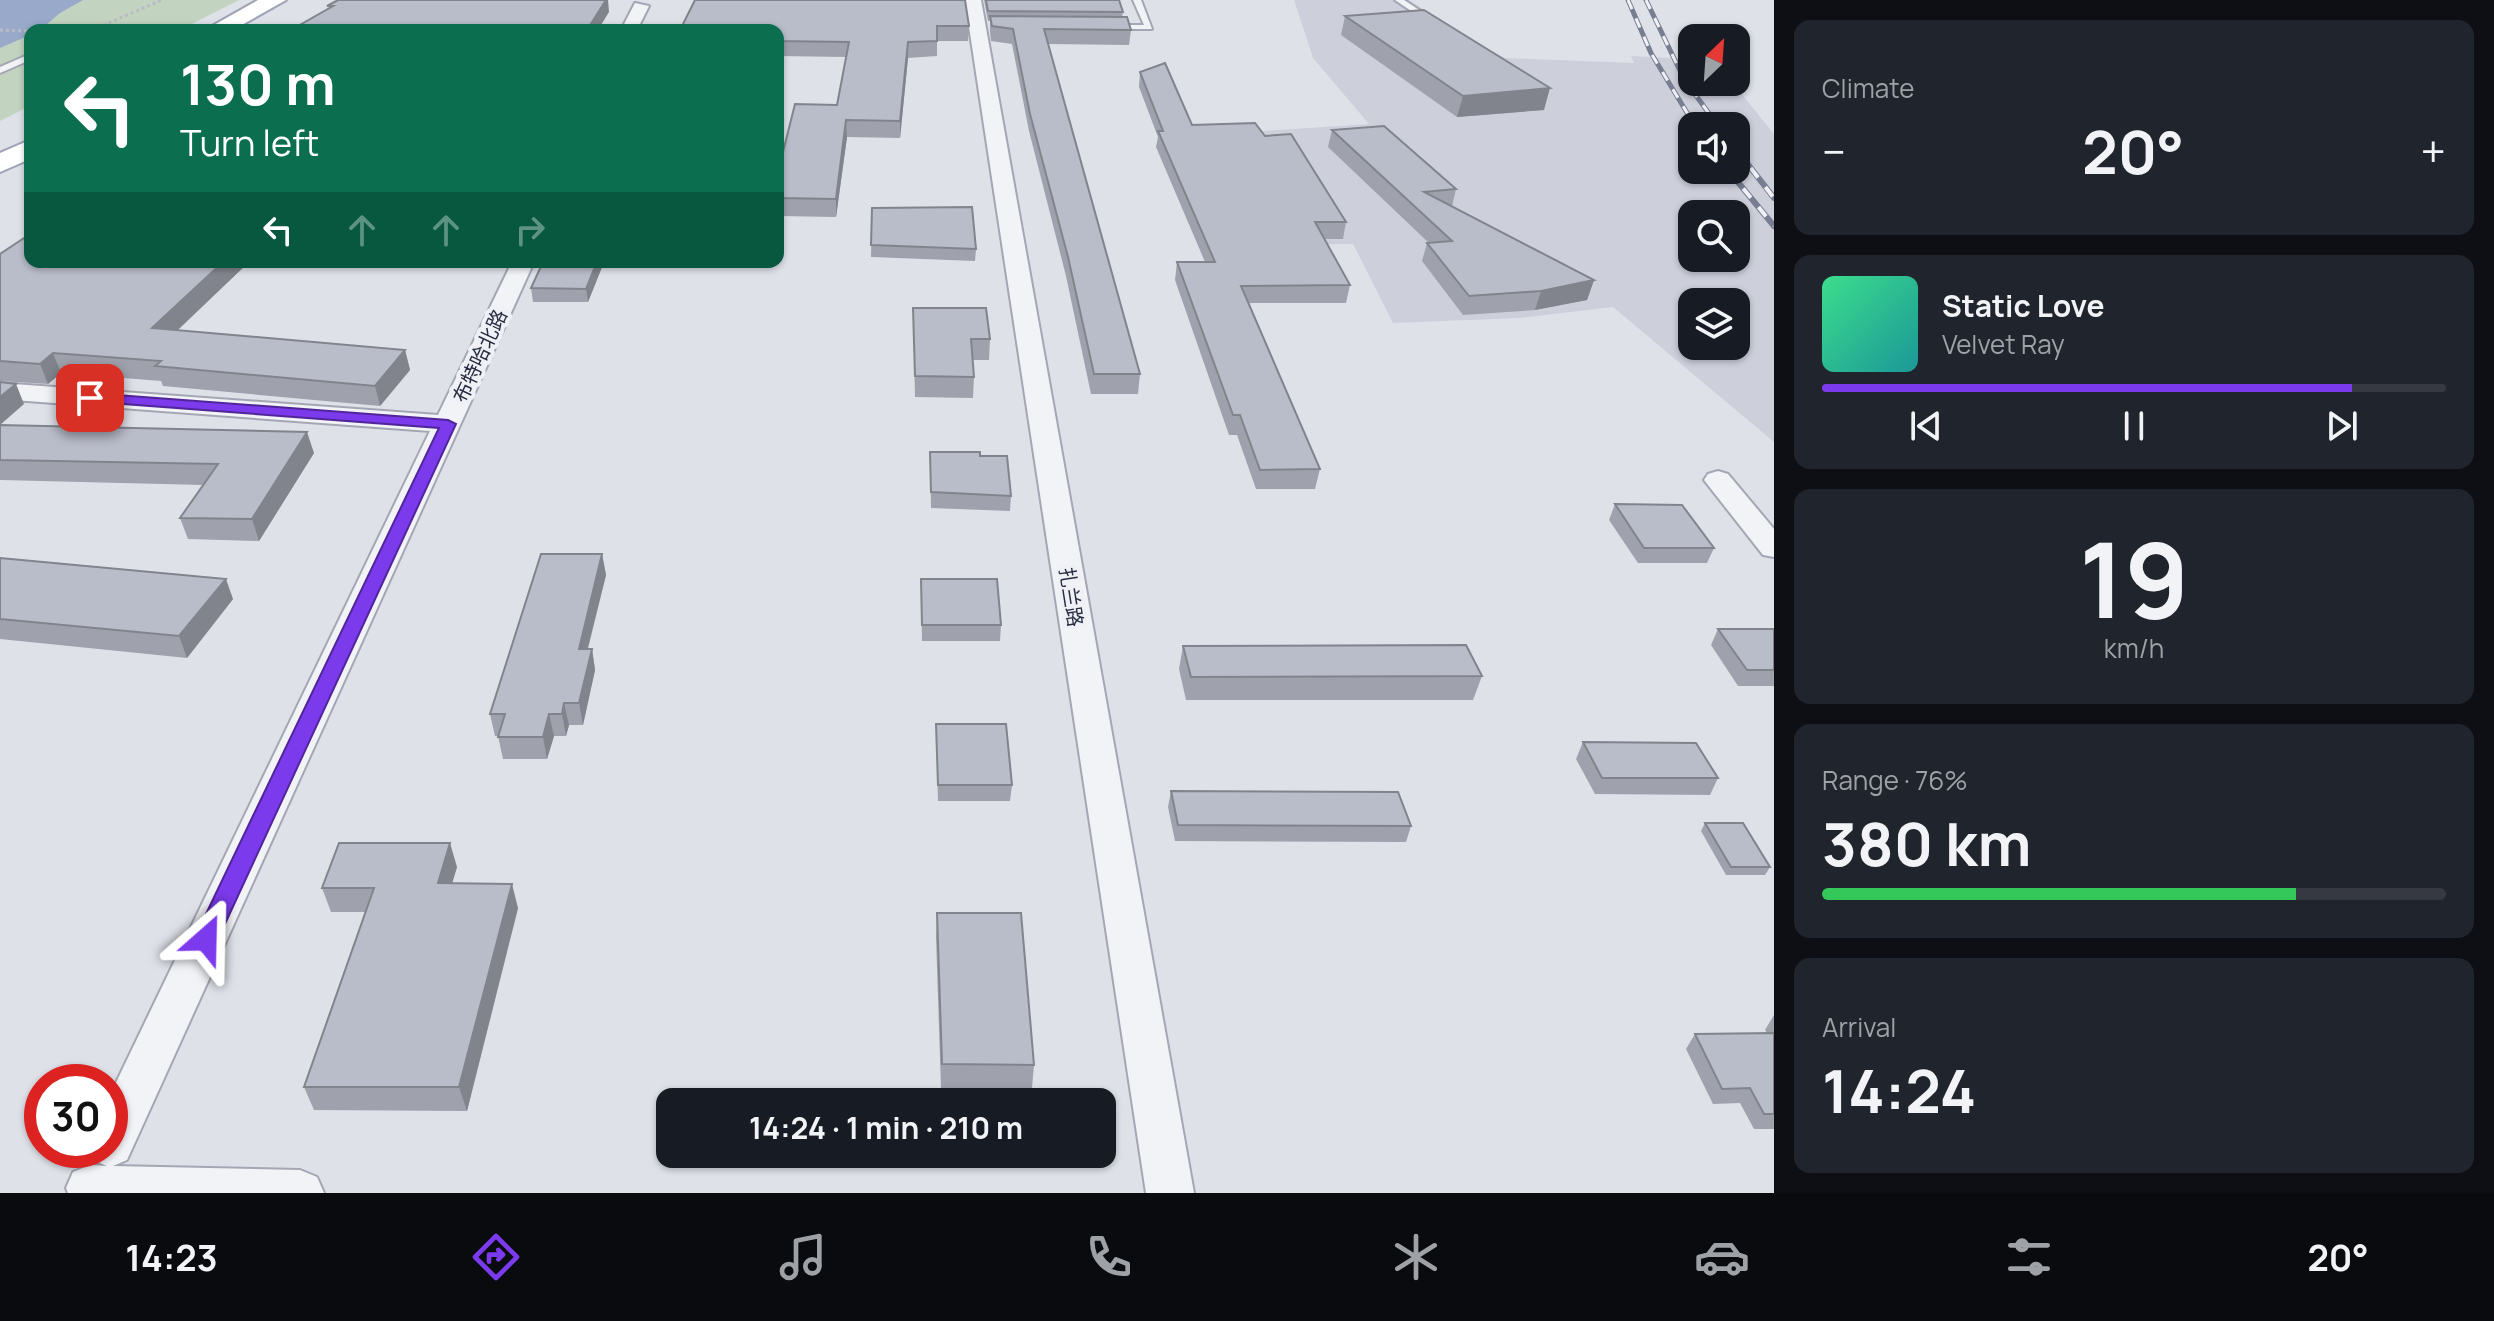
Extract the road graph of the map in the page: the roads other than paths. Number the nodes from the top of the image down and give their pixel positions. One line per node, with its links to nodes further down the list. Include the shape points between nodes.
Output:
1 (1137, 0): 10 (lane, via 1149,27)
2 (1399, 0): 9 (lane)
3 (284, 3): 6 (main road); 7 (main road)
4 (641, 6): 8 (street)
5 (981, 17): 24 (street, 扎兰路)
6 (231, 24)
7 (254, 24)
8 (632, 24)
9 (1439, 25)
10 (1102, 27)
11 (24, 60): 12 (lane)
12 (0, 70)
13 (24, 132): 14 (main road)
14 (0, 145)
15 (24, 151): 16 (main road)
16 (0, 164)
17 (520, 268): 19 (street, 布特哈北路)
18 (0, 391): 19 (street)
19 (448, 424): 22 (street, 布特哈北路)
20 (1718, 480): 21 (street)
21 (1774, 548)
22 (99, 1169): 23 (street)
23 (300, 1193)
24 (1170, 1193)

